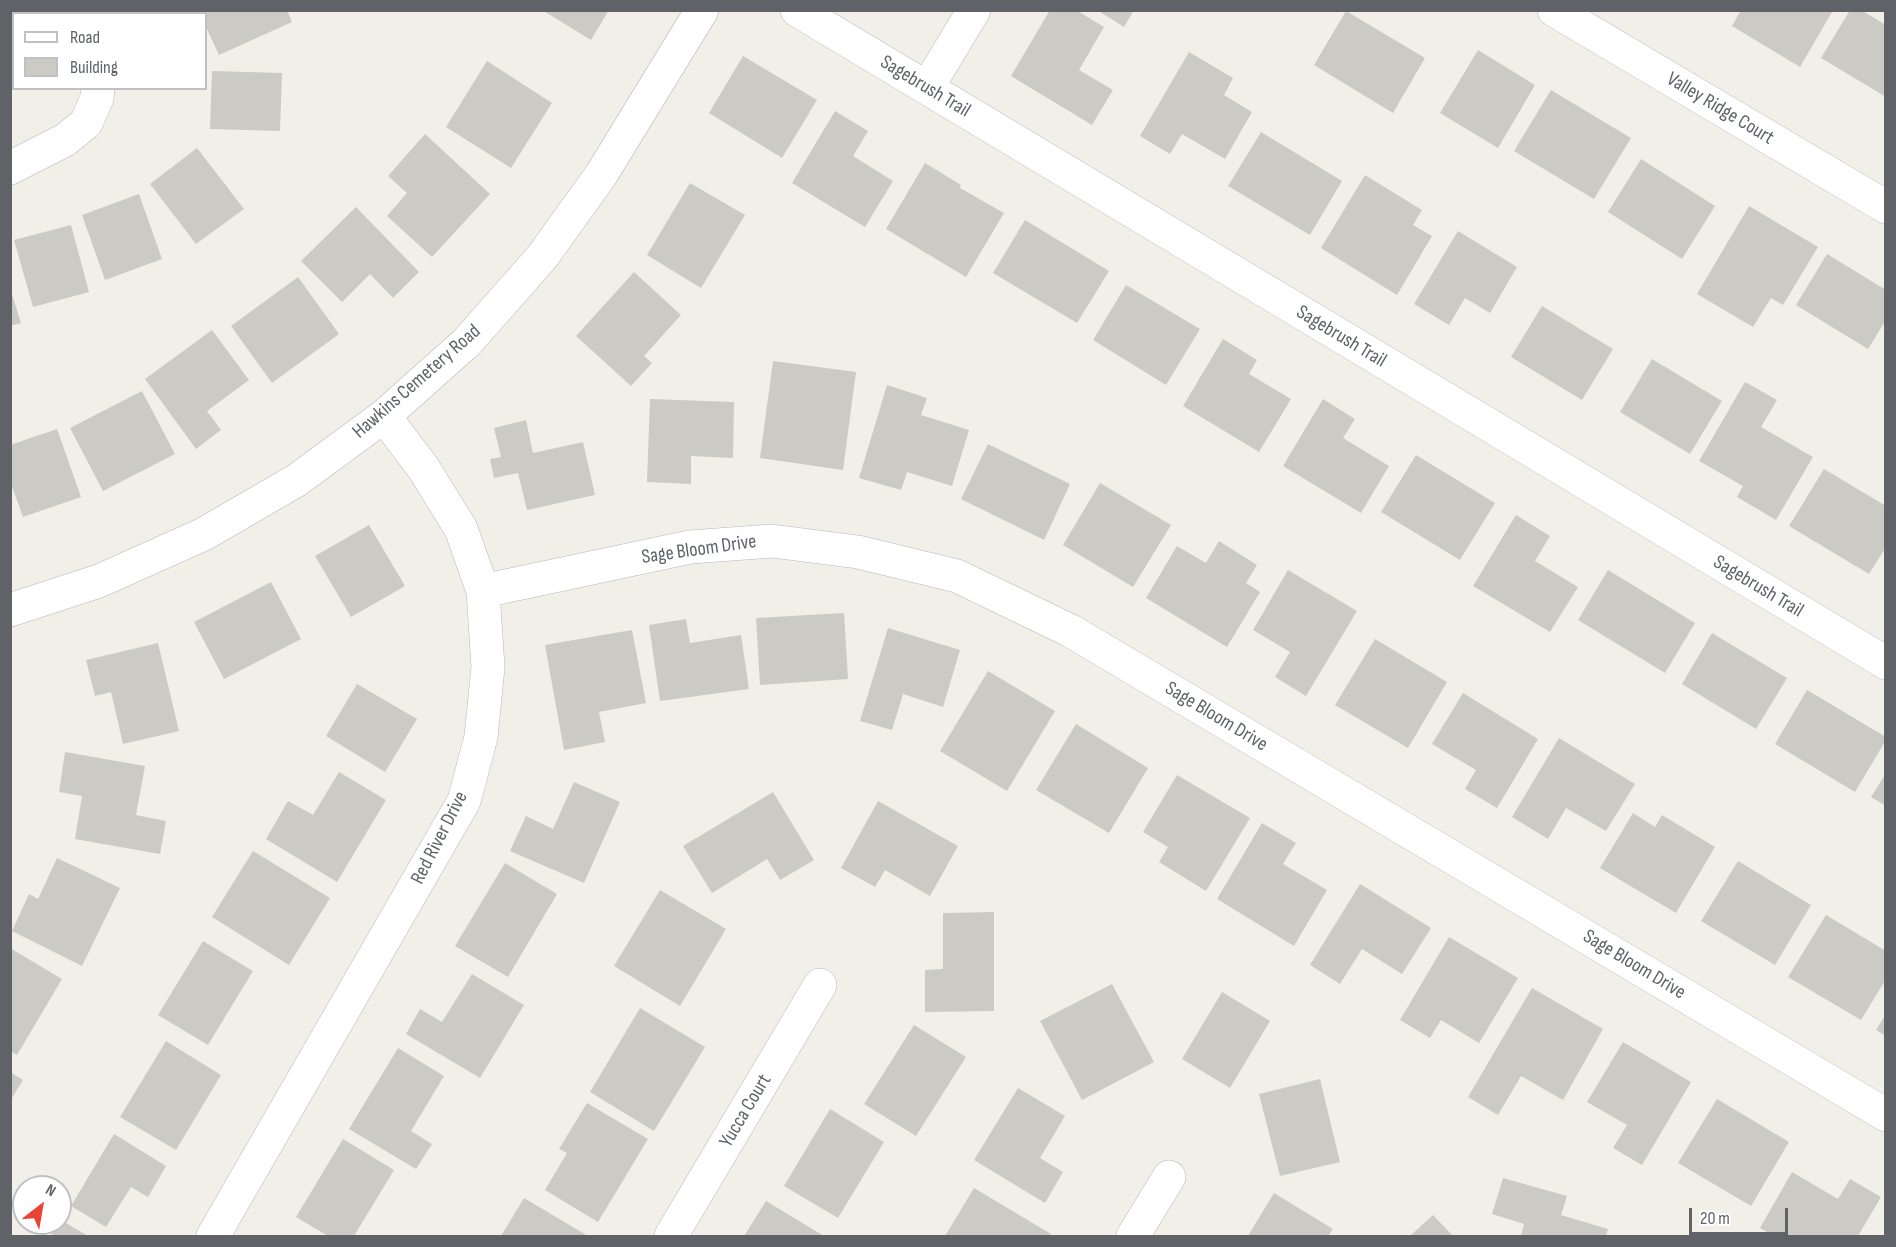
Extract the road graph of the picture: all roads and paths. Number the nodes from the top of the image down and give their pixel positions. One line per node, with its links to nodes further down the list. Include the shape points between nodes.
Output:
1 (702, 10): 9 (street, Hawkins Cemetery Road, via 601,175 542,257 467,342)
2 (797, 10): 5 (street, Sagebrush Trail)
3 (974, 10): 5 (street)
4 (1554, 10): 8 (street, Valley Ridge Court)
5 (927, 88): 12 (street, Sagebrush Trail)
6 (98, 90): 7 (street, via 86,123 65,140)
7 (10, 168)
8 (1886, 207)
9 (384, 416): 10 (street, Red River Drive, via 424,469 461,529); 11 (street, Hawkins Cemetery Road, via 297,480 204,534 99,581)
10 (483, 591): 14 (street, Sage Bloom Drive, via 690,547 772,541 858,552 957,576 1071,631); 16 (street, Red River Drive, via 488,667 481,737 464,801)
11 (10, 610)
12 (1886, 663)
13 (820, 985): 17 (street, Yucca Court)
14 (1886, 1114)
15 (1168, 1177): 18 (street)
16 (213, 1236)
17 (671, 1236)
18 (1134, 1236)

